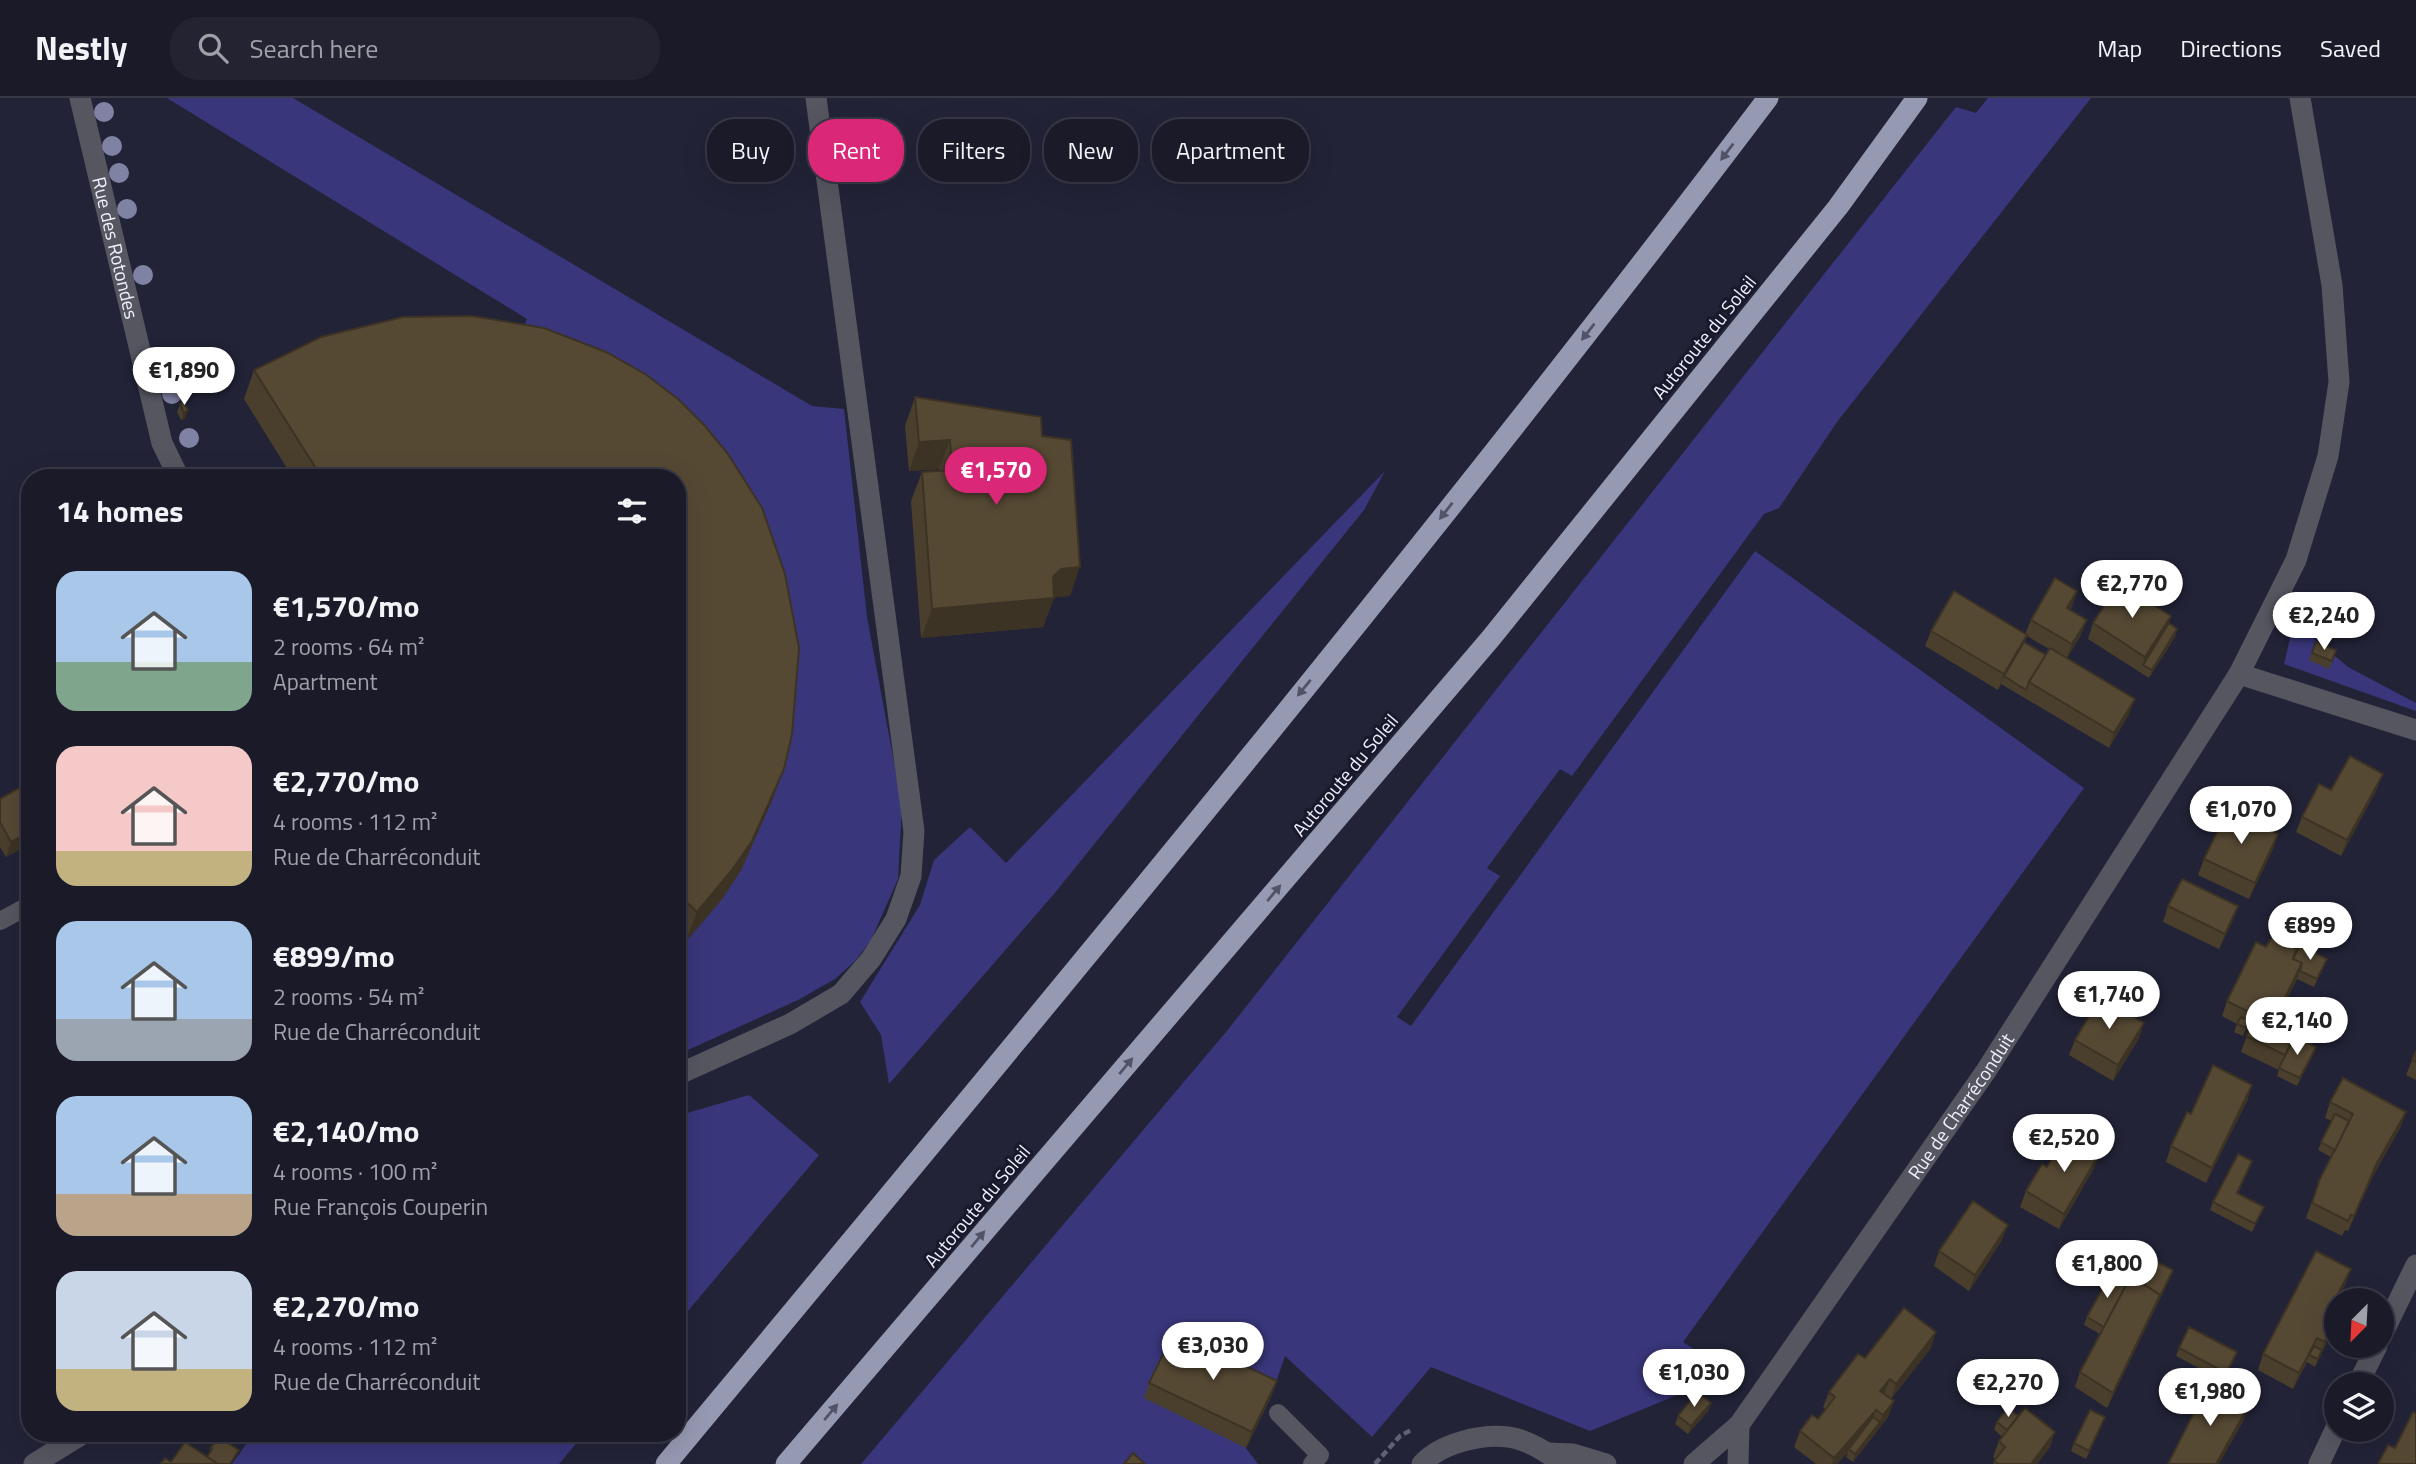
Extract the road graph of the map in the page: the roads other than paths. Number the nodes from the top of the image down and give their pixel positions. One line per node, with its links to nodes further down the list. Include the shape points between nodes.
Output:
1 (80, 98): 6 (street, Rue des Rotondes, via 162,443)
2 (816, 98): 11 (street, via 914,831 911,877 896,919 841,994 790,1024)
3 (1768, 98): 16 (highway, one-way to 16, via 1518,421 1087,958)
4 (1917, 98): 23 (highway, Autoroute du Soleil, one-way to 4, via 1491,638 1838,207)
5 (2300, 98): 7 (street, Rue de Charréconduit, via 2332,285 2339,382 2328,456 2296,560)
6 (175, 469)
7 (2239, 674): 8 (street); 15 (street, Rue de Charréconduit, via 1986,1071)
8 (2416, 730)
9 (21, 910): 10 (lane)
10 (0, 921)
11 (686, 1071)
12 (2416, 1265): 13 (street)
13 (2394, 1310)
14 (1278, 1413): 24 (lane, via 1320,1455)
15 (1740, 1425): 27 (street, Rue de Charréconduit); 28 (street)
16 (686, 1440)
17 (69, 1442): 21 (street)
18 (684, 1442): 22 (highway, one-way to 22)
19 (2329, 1442): 29 (street)
20 (1555, 1459): 25 (street, via 1510,1437 1472,1439 1430,1455); 26 (street, via 1573,1454)
21 (34, 1464)
22 (666, 1464)
23 (786, 1464)
24 (1312, 1464)
25 (1422, 1464)
26 (1606, 1464)
27 (1694, 1464)
28 (1738, 1464)
29 (2319, 1464)

